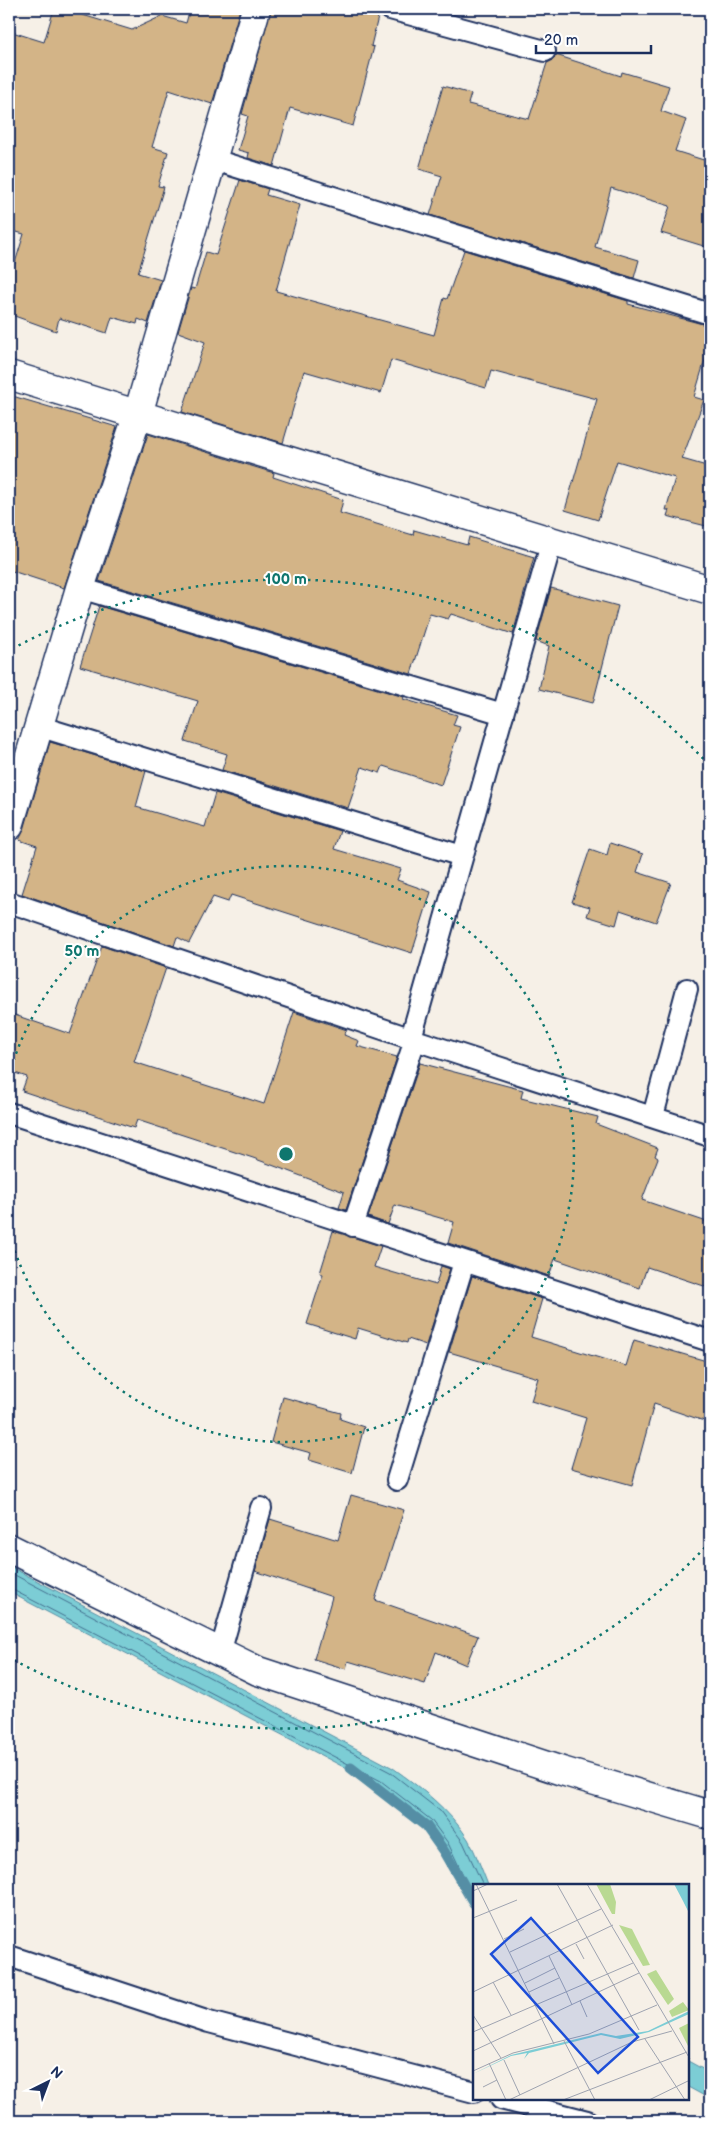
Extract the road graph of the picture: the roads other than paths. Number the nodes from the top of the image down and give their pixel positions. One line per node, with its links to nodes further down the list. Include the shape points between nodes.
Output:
1 (256, 9): 4 (street)
2 (390, 9): 3 (lane)
3 (545, 51)
4 (211, 158): 5 (lane); 7 (street)
5 (710, 314)
6 (9, 375): 7 (street)
7 (138, 414): 8 (street); 9 (street)
8 (552, 541): 10 (street); 11 (lane)
9 (80, 588): 11 (lane); 12 (street)
10 (710, 590)
11 (503, 714): 14 (lane)
12 (38, 726): 13 (street); 14 (lane)
13 (9, 826)
14 (462, 856): 17 (lane)
15 (9, 902): 17 (lane)
16 (687, 989): 19 (lane)
17 (413, 1039): 19 (lane); 21 (lane)
18 (9, 1113): 21 (lane)
19 (652, 1116): 20 (lane)
20 (710, 1136)
21 (353, 1226): 22 (lane)
22 (464, 1262): 23 (lane); 24 (lane)
23 (710, 1341)
24 (398, 1480)
25 (262, 1508): 27 (lane)
26 (9, 1548): 27 (street)
27 (220, 1653): 28 (street, via 258,1671)
28 (710, 1815)
29 (9, 1956): 30 (lane, via 209,2022)
30 (473, 2092)
31 (505, 2100): 32 (lane)
32 (586, 2121)

